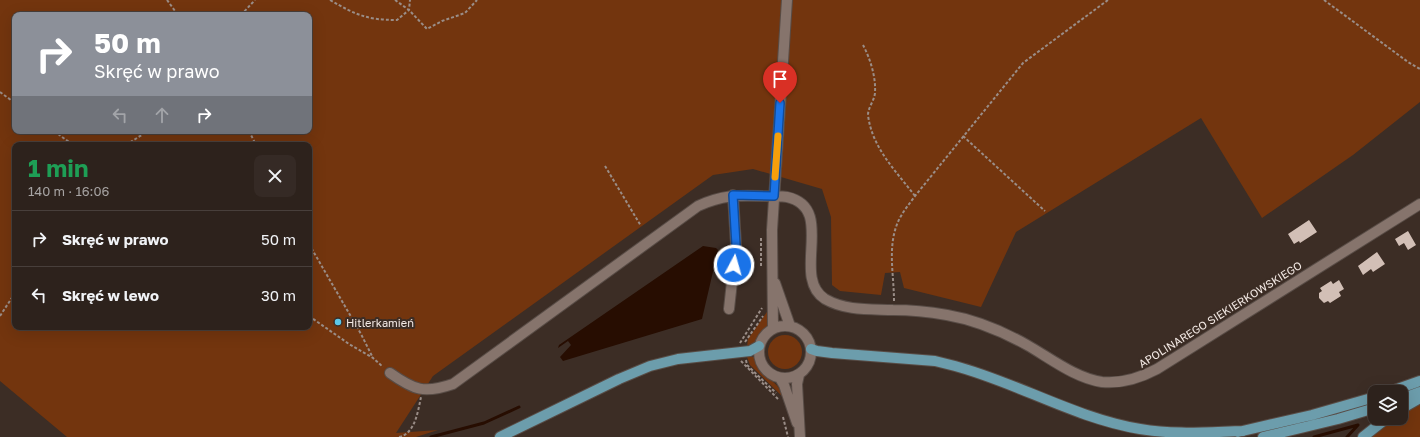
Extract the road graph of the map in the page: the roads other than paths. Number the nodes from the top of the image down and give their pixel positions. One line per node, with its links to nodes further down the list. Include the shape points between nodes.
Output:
1 (787, 0): 3 (street)
2 (733, 195): 3 (street, APOLINAREGO SIEKIERKOWSKIEGO); 6 (street, via 736,245); 11 (street, APOLINAREGO SIEKIERKOWSKIEGO, via 716,198 698,206 458,381 436,389 423,390 406,384)
3 (774, 196): 4 (street, APOLINAREGO SIEKIERKOWSKIEGO, via 796,201 808,213 812,229 811,276 823,298 848,307 940,314 977,322 1004,333 1082,376 1103,382 1127,381 1157,369); 5 (street)
4 (1420, 204)
5 (773, 276): 7 (street); 8 (street)
6 (729, 310)
7 (790, 326): 8 (street); 10 (street, via 799,329 805,335)
8 (773, 329): 9 (street, via 765,335)
9 (759, 346): 13 (street, via 762,366); 25 (main road, via 750,351 678,359 650,366)
10 (811, 349): 12 (street, via 808,366); 23 (main road, via 817,352 942,362 968,369 1090,416 1139,429 1183,434)
11 (390, 373)
12 (799, 375): 13 (street); 24 (street)
13 (780, 378): 24 (street)
14 (1420, 381): 15 (main road)
15 (1408, 385)
16 (1420, 392): 17 (main road)
17 (1408, 396)
18 (1420, 398): 20 (main road)
19 (1368, 399): 23 (main road)
20 (1408, 405)
21 (1368, 410): 27 (main road)
22 (1379, 425): 28 (main road)
23 (1243, 431): 26 (main road)
24 (797, 435)
25 (500, 437)
26 (1213, 437)
27 (1263, 437)
28 (1364, 437)

